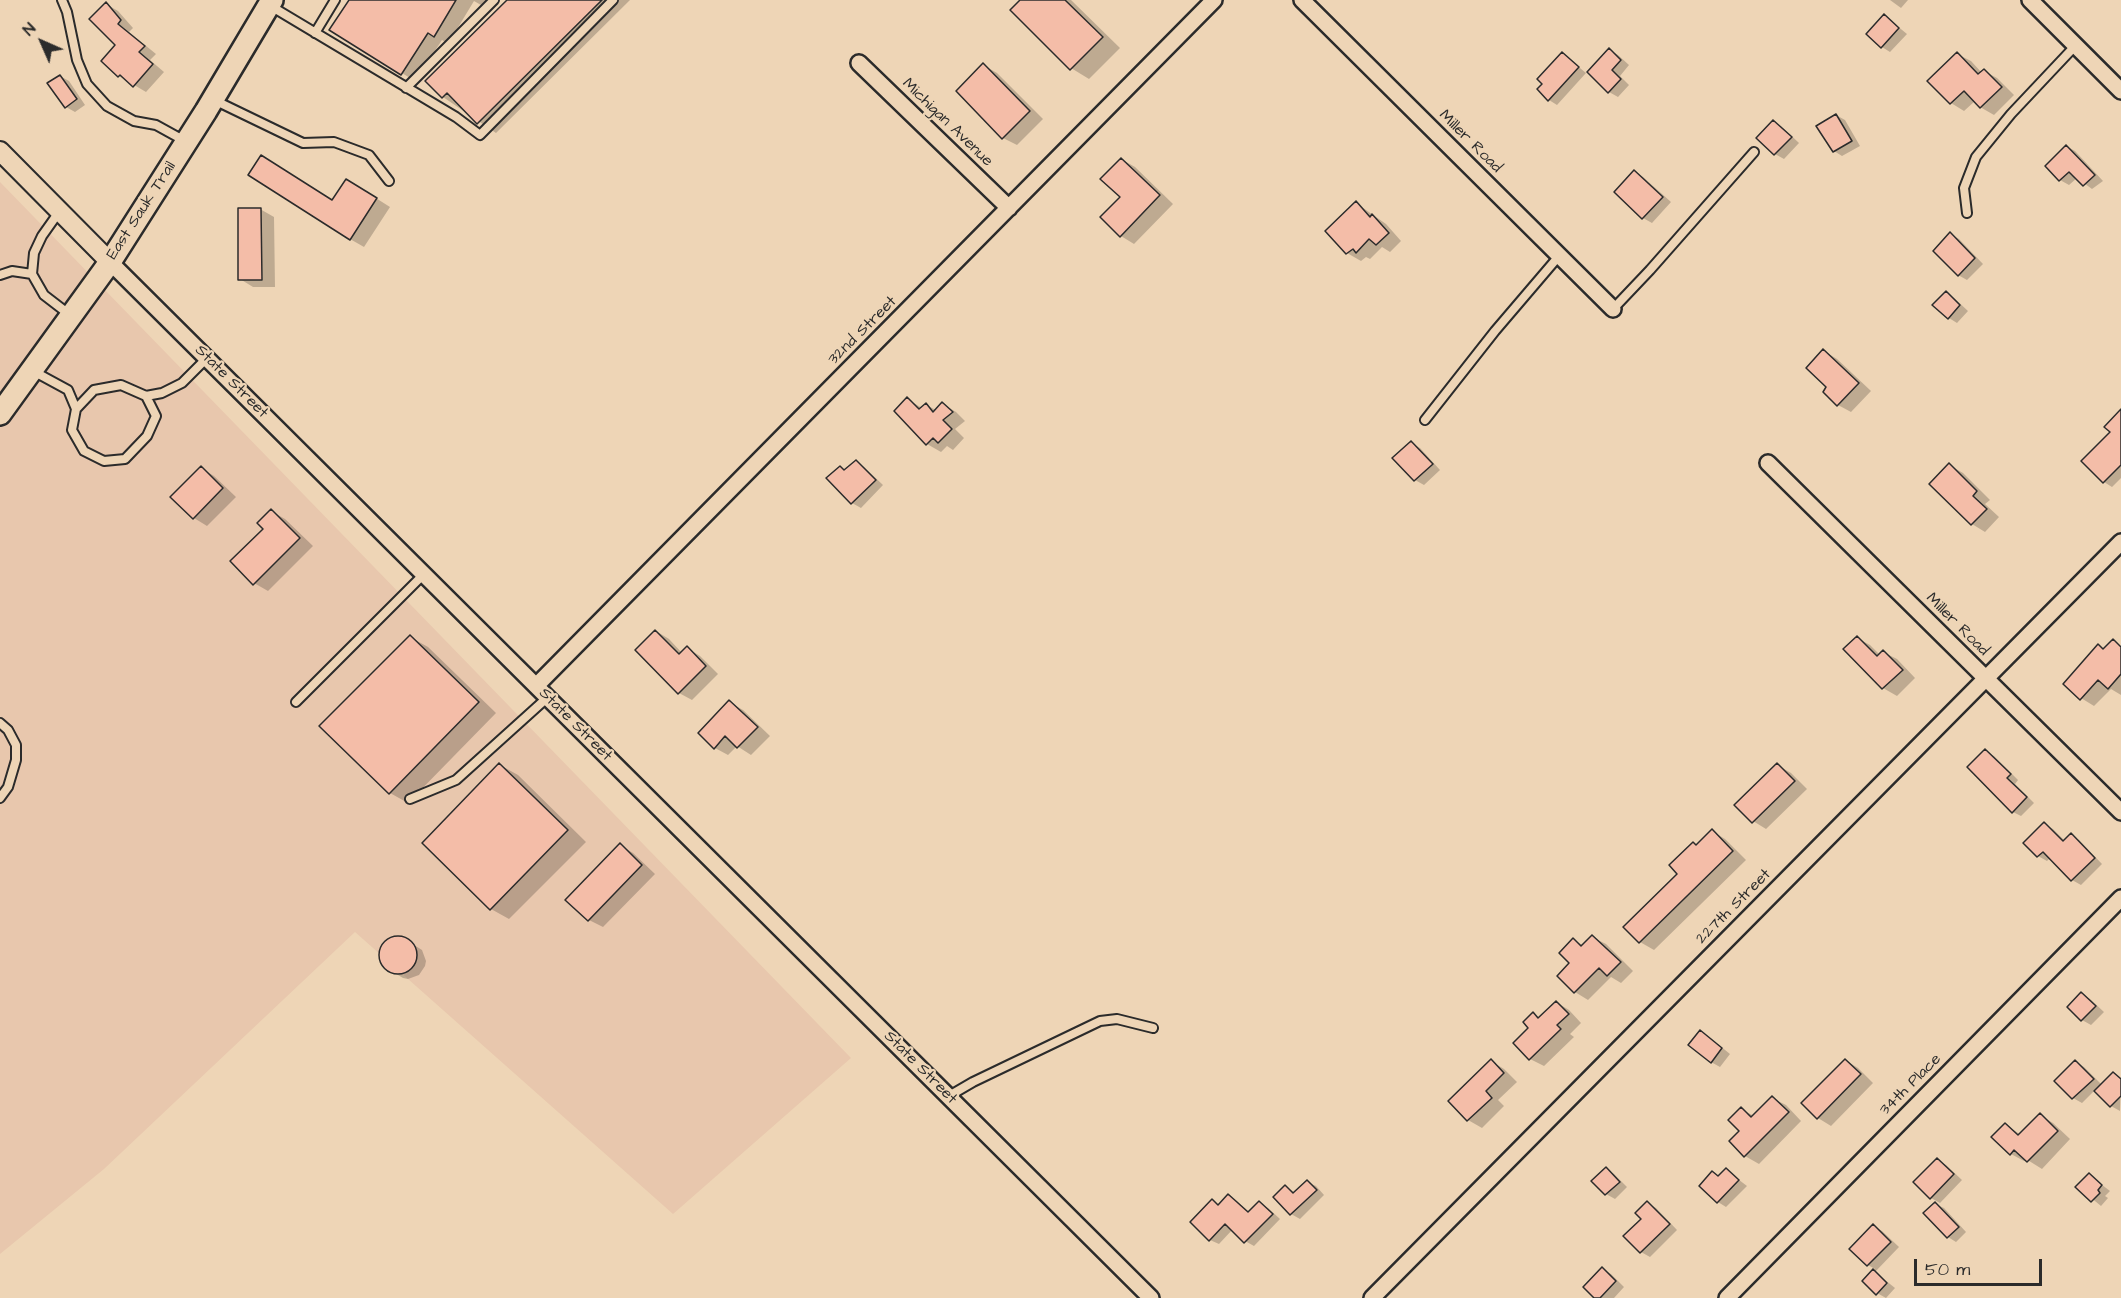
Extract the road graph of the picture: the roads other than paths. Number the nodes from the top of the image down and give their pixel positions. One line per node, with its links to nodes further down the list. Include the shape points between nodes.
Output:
1 (62, 0): 15 (lane, via 87,84 107,106)
2 (335, 0): 9 (lane)
3 (494, 0): 12 (lane)
4 (613, 0): 12 (lane, via 480,135)
5 (1214, 0): 19 (street, 32nd Street)
6 (1302, 0): 22 (street, Miller Road)
7 (2030, 0): 10 (street)
8 (270, 2): 9 (lane); 14 (main road, East Sauk Trail)
9 (315, 33): 12 (lane)
10 (2076, 45): 13 (street); 21 (lane, via 1976,157 1964,188)
11 (859, 63): 19 (street, Michigan Avenue)
12 (406, 88)
13 (2121, 91)
14 (213, 99): 15 (main road, East Sauk Trail); 18 (lane, via 303,143 334,142 369,155)
15 (187, 142): 23 (main road, East Sauk Trail)
16 (0, 151): 20 (street, State Street)
17 (1754, 152): 26 (lane)
18 (388, 181)
19 (1009, 208): 38 (street, 32nd Street)
20 (60, 211): 23 (street, State Street); 24 (lane, via 34,253)
21 (1967, 213)
22 (1559, 256): 26 (street, Miller Road); 33 (lane)
23 (110, 262): 27 (main road, East Sauk Trail); 28 (street, State Street)
24 (32, 274): 25 (lane, via 12,271); 27 (lane, via 44,295)
25 (0, 275)
26 (1613, 309)
27 (71, 316): 29 (main road, East Sauk Trail)
28 (207, 358): 30 (lane, via 182,383); 36 (street, State Street)
29 (32, 370): 31 (lane, via 68,390); 32 (main road, East Sauk Trail)
30 (146, 396): 31 (lane, via 121,385 94,390); 31 (lane, via 156,416 147,436 125,459 104,461 84,451 72,430)
31 (76, 409)
32 (0, 414)
33 (1425, 420)
34 (1768, 463): 37 (street, Miller Road)
35 (2121, 542): 37 (street, 227th Street)
36 (424, 574): 38 (street, State Street); 40 (lane)
37 (1986, 679): 44 (street, Miller Road); 49 (street, 227th Street)
38 (536, 686): 39 (street, State Street)
39 (548, 697): 43 (lane, via 456,780); 47 (street, State Street)
40 (296, 702)
41 (0, 723): 42 (lane, via 16,746 8,787)
42 (0, 798)
43 (410, 799)
44 (2121, 812)
45 (2121, 898): 50 (street, 34th Place)
46 (1153, 1028): 47 (lane, via 1117,1019 1100,1021)
47 (949, 1096): 48 (street, State Street)
48 (1151, 1298)
49 (1372, 1298)
50 (1727, 1298)

